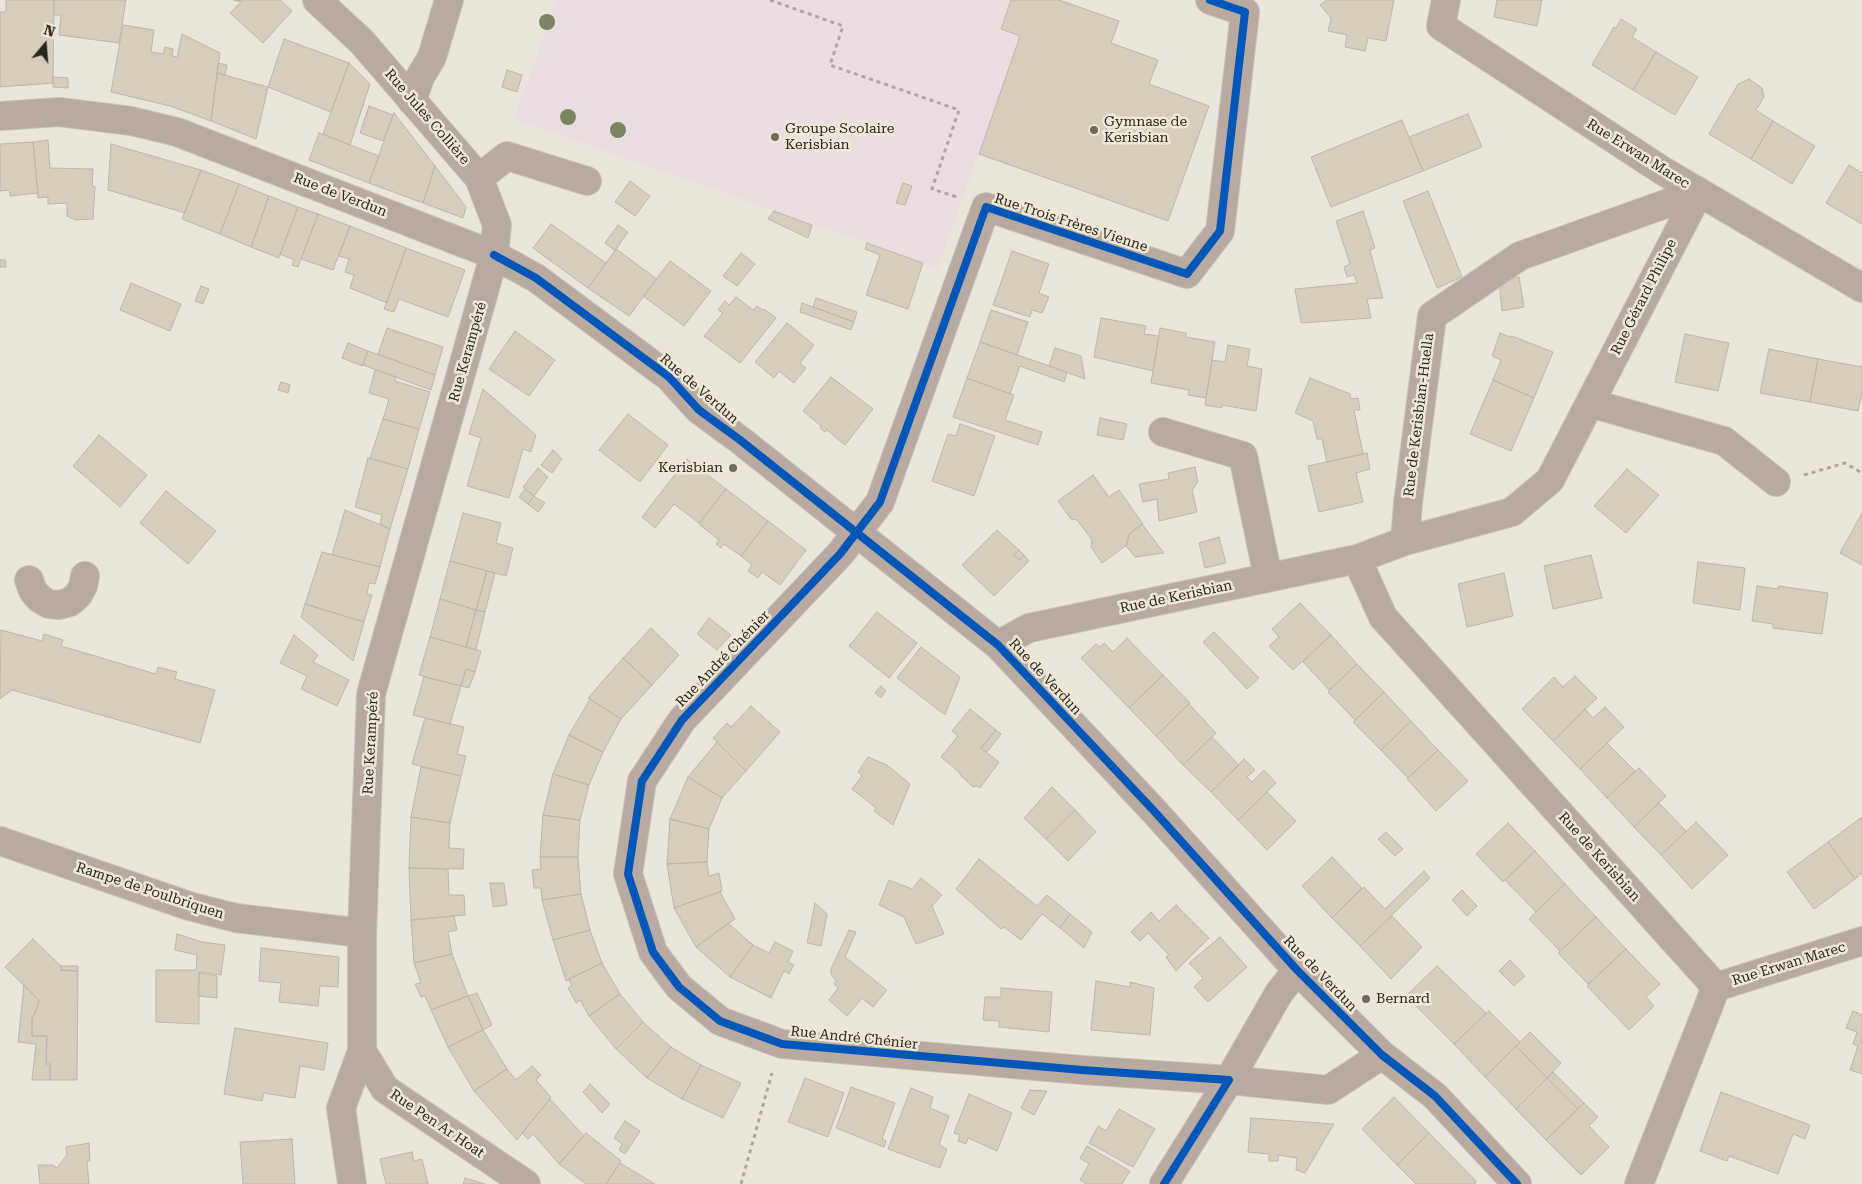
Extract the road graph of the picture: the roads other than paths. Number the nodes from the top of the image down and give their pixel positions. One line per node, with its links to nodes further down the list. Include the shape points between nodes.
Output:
1 (317, 0): 5 (street, Rue Jules Collière, via 362,42)
2 (449, 0): 5 (street, via 432,56)
3 (1210, 0): 15 (street, Rue Trois Frères Vienne, via 1246,12 1220,231 1187,274 986,207 880,502)
4 (1446, 0): 9 (street, Rue Erwan Marec, via 1441,26)
5 (412, 101): 7 (street, Rue Jules Collière)
6 (0, 116): 10 (street, Rue de Verdun, via 59,112 131,121 177,132)
7 (479, 178): 8 (street, via 507,156); 10 (street, Rue Jules Collière, via 497,225)
8 (587, 181)
9 (1699, 192): 11 (street, Rue Erwan Marec); 12 (street, Rue Gérard Philipe); 16 (street, Rue de Kerisbian-Huella, via 1520,256 1432,316)
10 (494, 255): 15 (street, Rue de Verdun, via 536,278 669,378 699,410); 23 (street, Rue Kerampéré, via 371,694)
11 (1862, 288)
12 (1590, 403): 14 (street, via 1724,441); 16 (street, Rue Gérard Philipe, via 1550,480 1512,512)
13 (1163, 432): 19 (street, via 1243,456)
14 (1776, 482)
15 (856, 533): 21 (street, Rue de Verdun); 29 (street, Rue André Chénier, via 840,554 682,720 642,781 628,874 653,952 679,987 720,1021 782,1044)
16 (1405, 541): 17 (street, Rue de Kerisbian)
17 (1357, 558): 19 (street, Rue de Kerisbian); 26 (street, Rue de Kerisbian, via 1383,617)
18 (84, 576): 20 (street, via 78,596 59,605 40,599)
19 (1268, 577): 21 (street, Rue de Kerisbian, via 1028,628)
20 (30, 580)
21 (998, 645): 25 (street, Rue de Verdun)
22 (0, 841): 23 (street, Rampe de Poulbriquen, via 189,906 236,918)
23 (362, 933): 27 (street, Rue Kerampéré)
24 (1862, 941): 26 (street, Rue Erwan Marec)
25 (1297, 970): 28 (street, Rue de Verdun); 29 (street, via 1279,993)
26 (1716, 986): 34 (street)
27 (362, 1051): 31 (street, Rue Kerampéré, via 341,1108); 32 (street, Rue Pen Ar Hoat, via 385,1089)
28 (1382, 1055): 29 (street, Rue André Chénier, via 1328,1090); 30 (street, Rue de Verdun, via 1435,1096)
29 (1229, 1080): 33 (street)
30 (1505, 1179)
31 (352, 1184)
32 (526, 1184)
33 (1164, 1184)
34 (1639, 1184)

